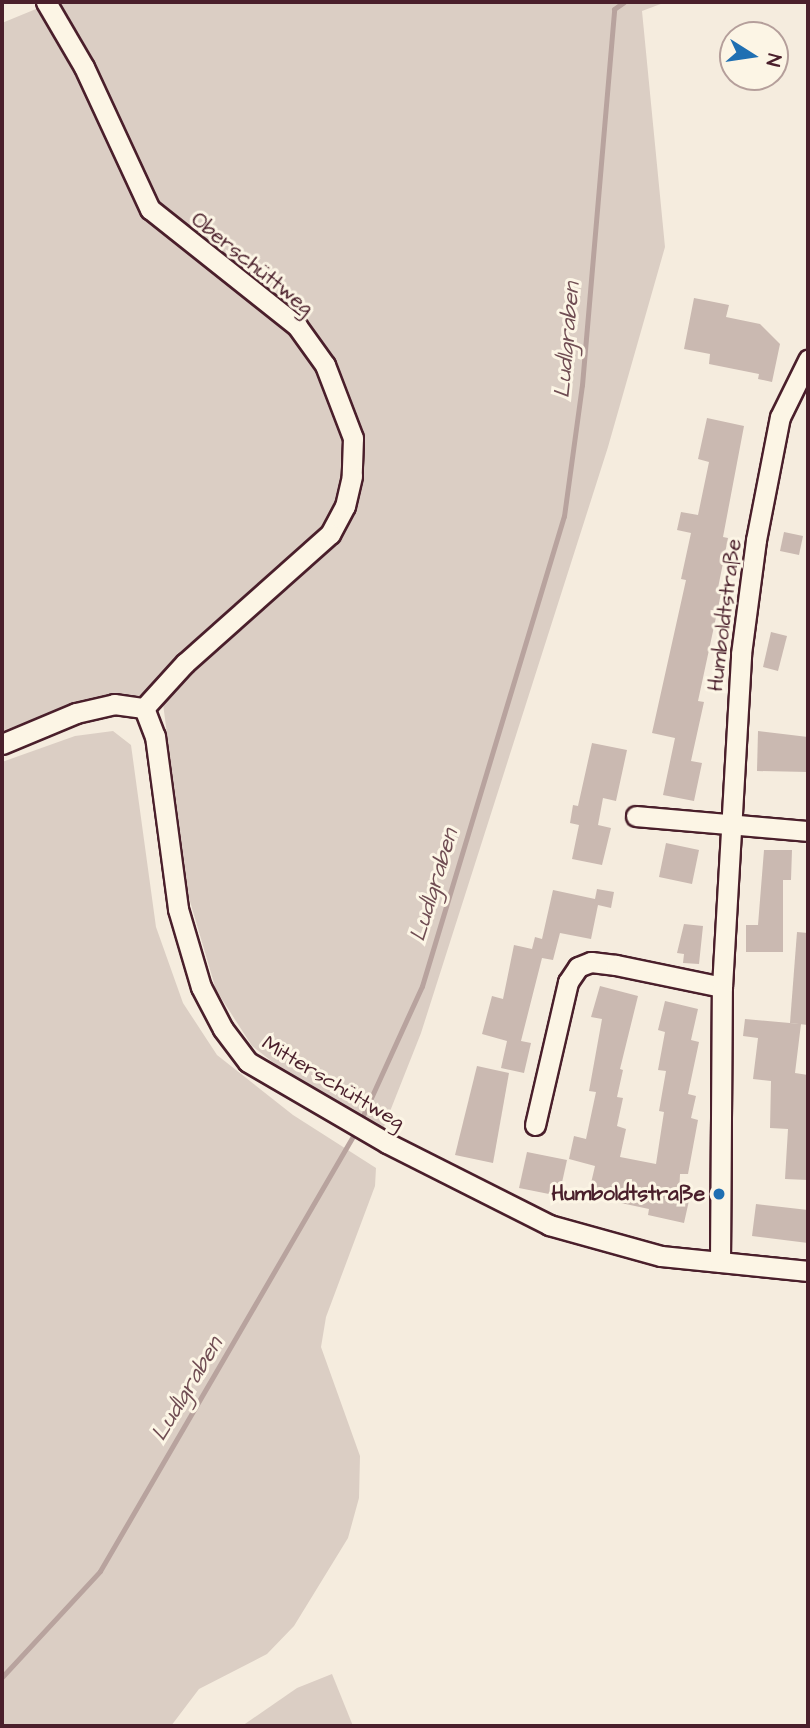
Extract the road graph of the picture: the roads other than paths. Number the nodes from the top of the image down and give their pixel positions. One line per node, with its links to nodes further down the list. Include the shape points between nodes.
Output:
1 (46, 2): 3 (street, Oberschüttweg, via 84,67 150,209 297,326 325,365 353,439 345,506 330,534 185,663)
2 (808, 360): 6 (street, Humboldtstraße, via 780,417 756,540 741,654)
3 (144, 708): 4 (street, via 114,704 76,713); 10 (street, Mitterschüttweg, via 155,736 178,909 201,987 223,1029 248,1062 381,1140 550,1224 661,1256)
4 (2, 744)
5 (636, 816): 6 (street)
6 (730, 825): 7 (street); 8 (street, Humboldtstraße)
7 (808, 831)
8 (722, 987): 9 (street, via 616,965 591,962 578,967 568,982); 10 (street, Humboldtstraße)
9 (535, 1125)
10 (720, 1262): 11 (street, Mitterschüttweg)
11 (808, 1270)

